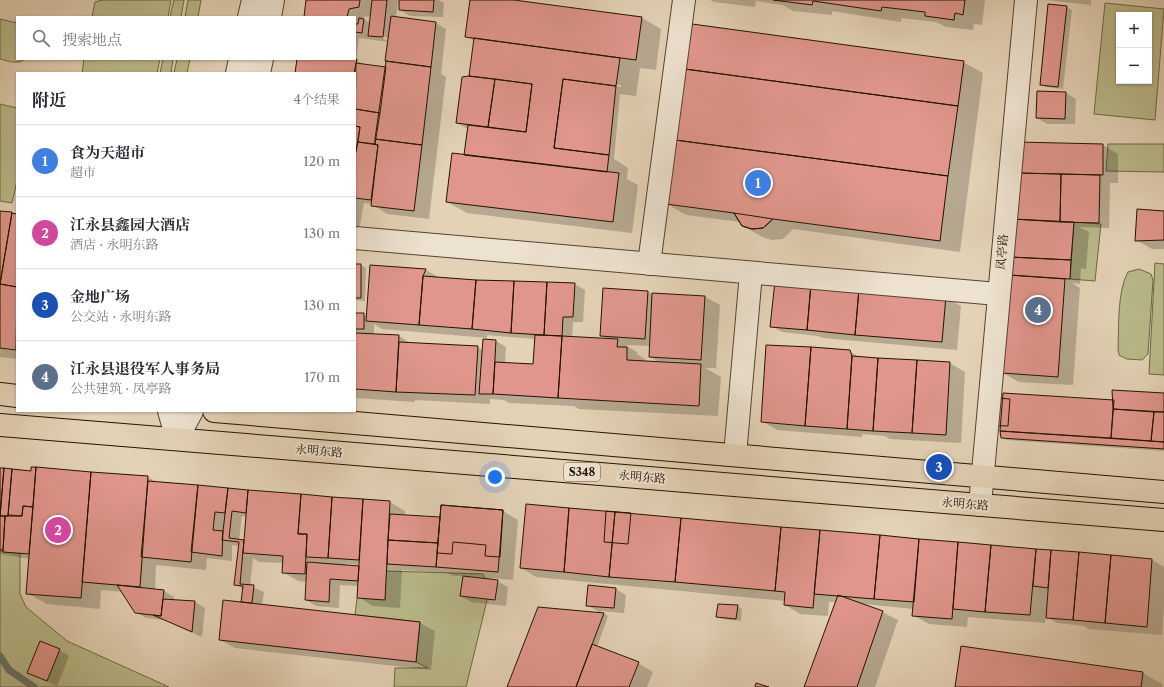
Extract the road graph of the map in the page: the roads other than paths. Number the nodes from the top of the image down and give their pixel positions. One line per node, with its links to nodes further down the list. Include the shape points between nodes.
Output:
1 (252, 0): 5 (street)
2 (273, 0): 6 (street)
3 (684, 0): 12 (street)
4 (1026, 0): 14 (street, 凤亭路)
5 (249, 16)
6 (270, 16)
7 (240, 60): 9 (street)
8 (262, 60): 10 (street)
9 (237, 72)
10 (259, 72)
11 (356, 238): 12 (street)
12 (649, 264): 13 (street)
13 (751, 273): 14 (street); 22 (street)
14 (998, 294): 23 (street, 凤亭路)
15 (0, 394): 16 (main road)
16 (16, 396)
17 (169, 412): 21 (street)
18 (191, 412): 21 (street)
19 (226, 412): 22 (main road)
20 (0, 425): 21 (main road, 永明东路 / S348)
21 (177, 439): 25 (main road, 永明东路 / S348)
22 (735, 455): 23 (main road)
23 (981, 476): 24 (main road); 25 (street, 凤亭路)
24 (1164, 492)
25 (980, 505): 26 (main road, 永明东路 / S348)
26 (1164, 520)

